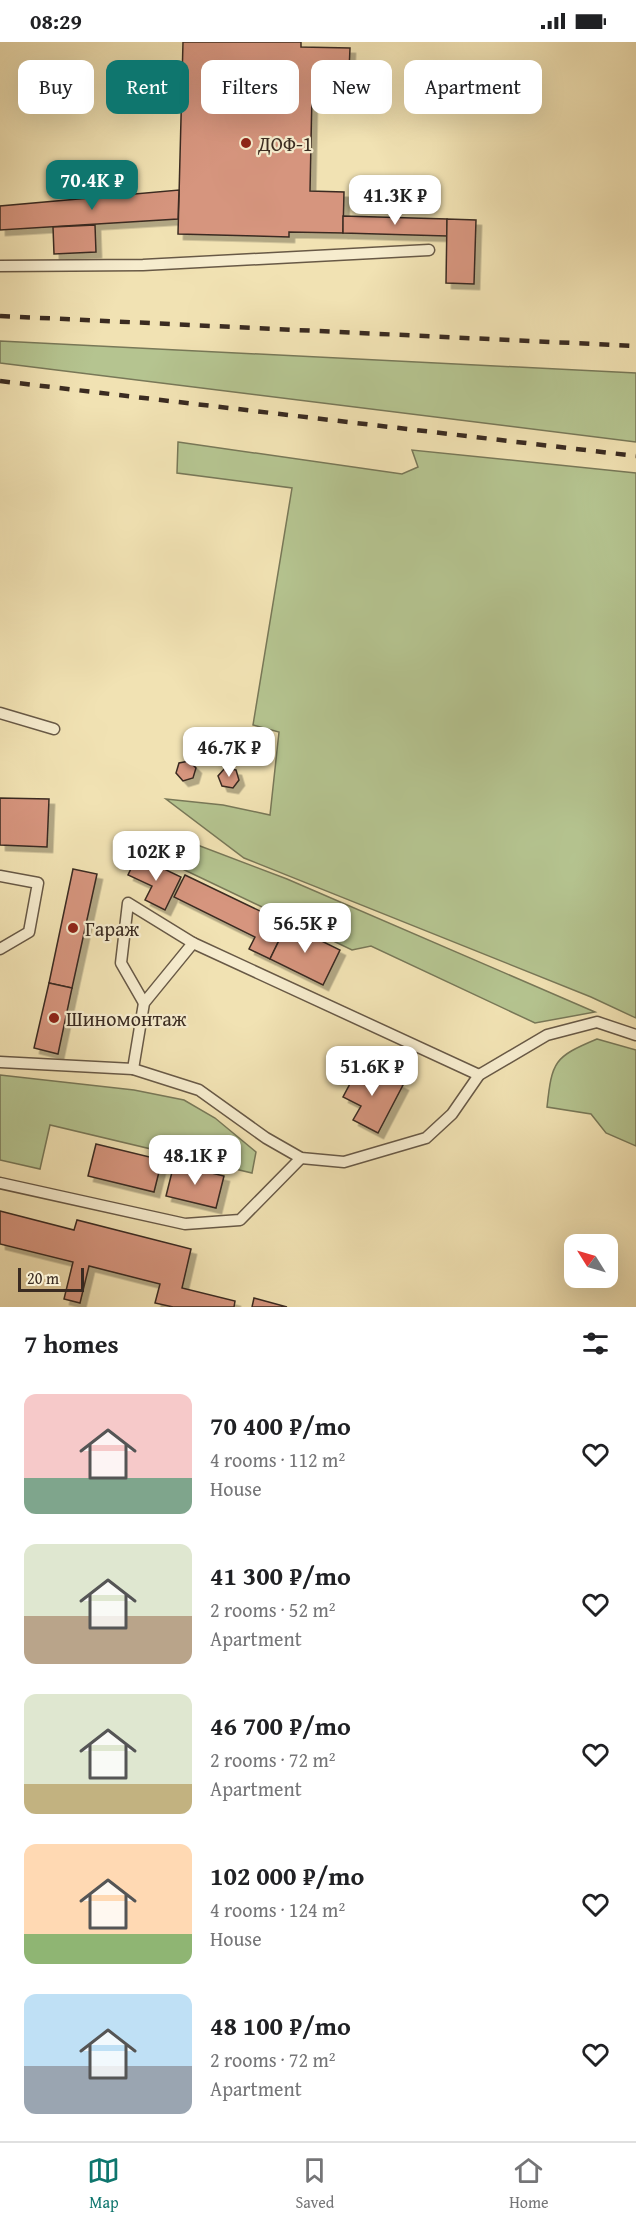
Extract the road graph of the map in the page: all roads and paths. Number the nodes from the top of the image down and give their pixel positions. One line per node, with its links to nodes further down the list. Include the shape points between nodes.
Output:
1 (429, 250): 2 (lane, via 143,265)
2 (0, 266)
3 (0, 712): 4 (lane)
4 (54, 729)
5 (0, 876): 7 (lane, via 38,884 29,932)
6 (193, 943): 8 (lane); 8 (lane, via 128,903 121,963); 12 (lane)
7 (0, 949)
8 (144, 1003): 11 (lane)
9 (636, 1035): 12 (lane, via 597,1022 546,1035)
10 (0, 1062): 11 (lane)
11 (134, 1069): 13 (lane, via 199,1090)
12 (479, 1075): 13 (lane, via 452,1114 426,1138 344,1162)
13 (301, 1158): 14 (lane, via 240,1220 184,1224)
14 (0, 1183)

